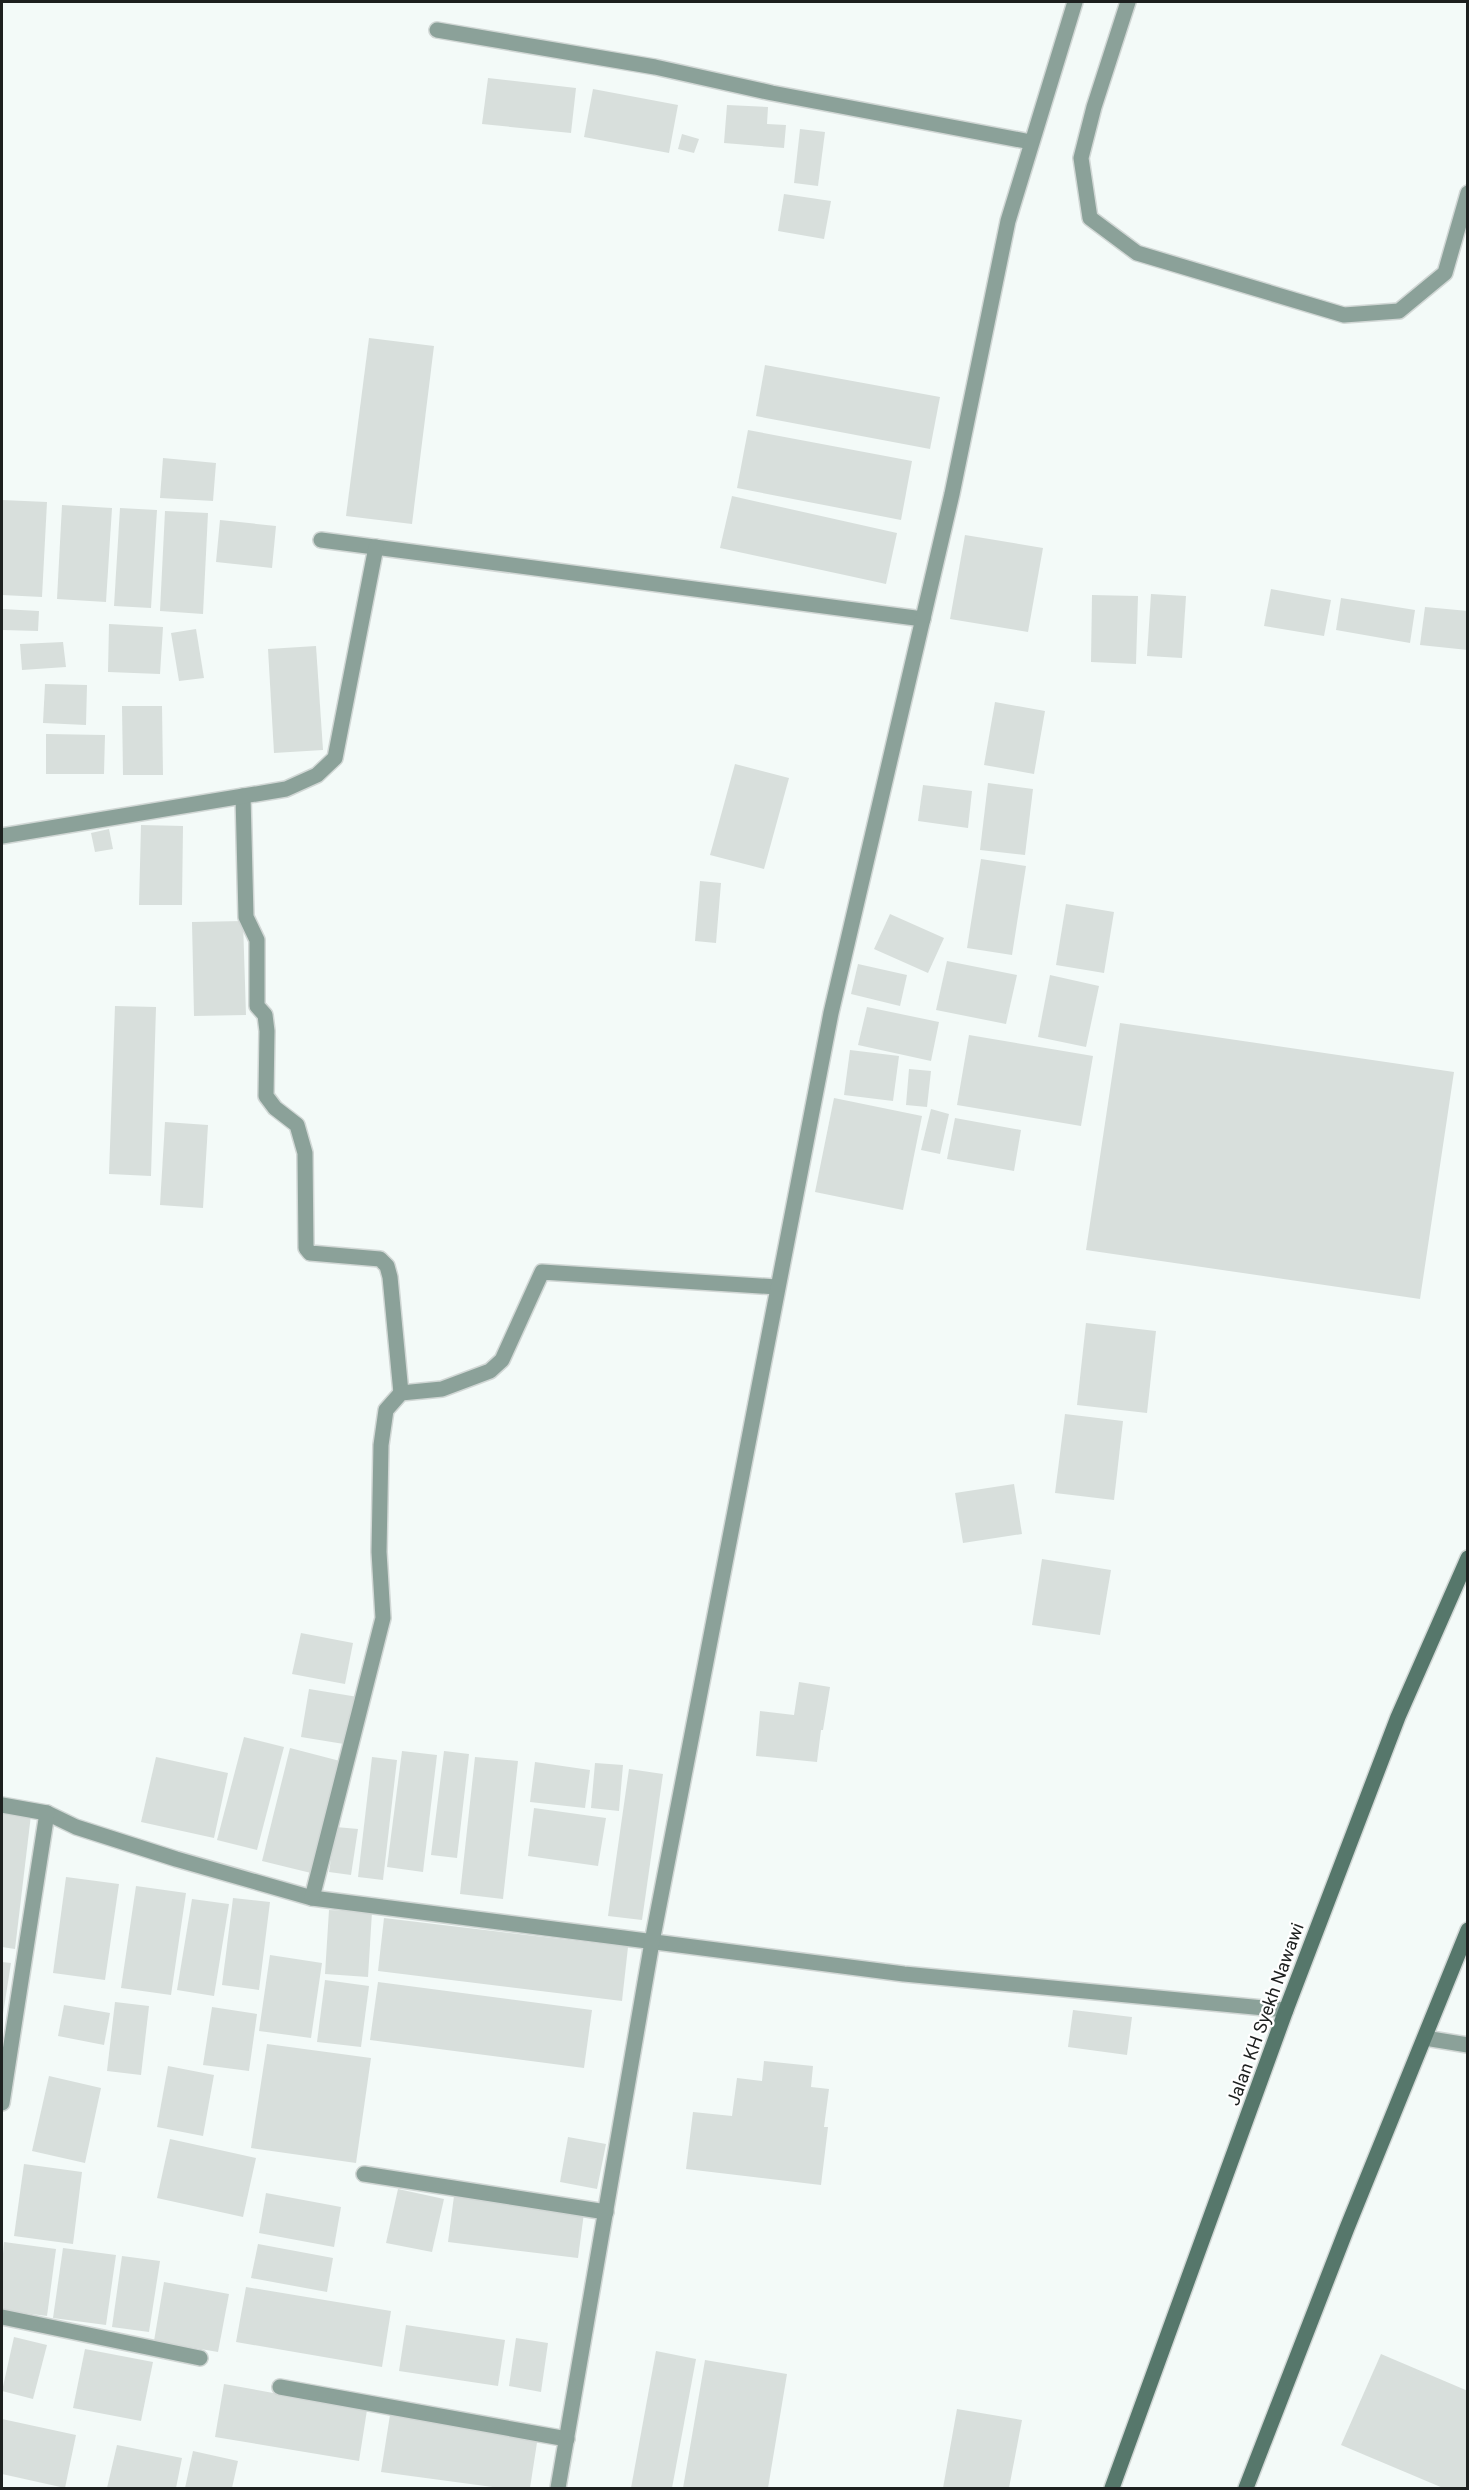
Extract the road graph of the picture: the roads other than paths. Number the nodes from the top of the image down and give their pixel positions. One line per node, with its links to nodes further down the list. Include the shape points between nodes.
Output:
1 (1075, 2): 4 (street)
2 (1128, 2): 5 (street, via 1081,158 1090,218 1137,253 1344,315 1399,311 1445,273)
3 (436, 30): 4 (street, via 655,68)
4 (1031, 142): 8 (street, via 1008,221)
5 (1467, 194)
6 (321, 540): 7 (street)
7 (376, 547): 8 (street); 9 (street, via 334,758 317,775 286,789)
8 (922, 619): 11 (street, via 831,1013)
9 (243, 796): 10 (street); 12 (street, via 246,917 256,937 257,1006 265,1016 267,1031 266,1096 297,1125 302,1138 306,1248 310,1253 380,1259 387,1266)
10 (2, 836)
11 (777, 1287): 12 (street, via 542,1272 502,1360 490,1371 442,1389); 18 (street)
12 (401, 1393): 16 (street, via 386,1410 381,1445 379,1552 383,1618)
13 (1467, 1558): 19 (main road, Jalan KH Syekh Nawawi, via 1398,1717)
14 (2, 1805): 15 (street)
15 (47, 1813): 16 (street, via 76,1827); 22 (street)
16 (312, 1898): 18 (street)
17 (1467, 1930): 20 (main road)
18 (652, 1942): 19 (street, via 904,1974); 24 (street)
19 (1286, 2010): 30 (main road, Jalan KH Syekh Nawawi)
20 (1425, 2038): 21 (street); 31 (main road)
21 (1467, 2045)
22 (2, 2103)
23 (364, 2174): 24 (street)
24 (606, 2212): 28 (street)
25 (2, 2317): 26 (street)
26 (200, 2358)
27 (280, 2387): 28 (street)
28 (567, 2439): 29 (street)
29 (558, 2488)
30 (1112, 2488)
31 (1246, 2488)

